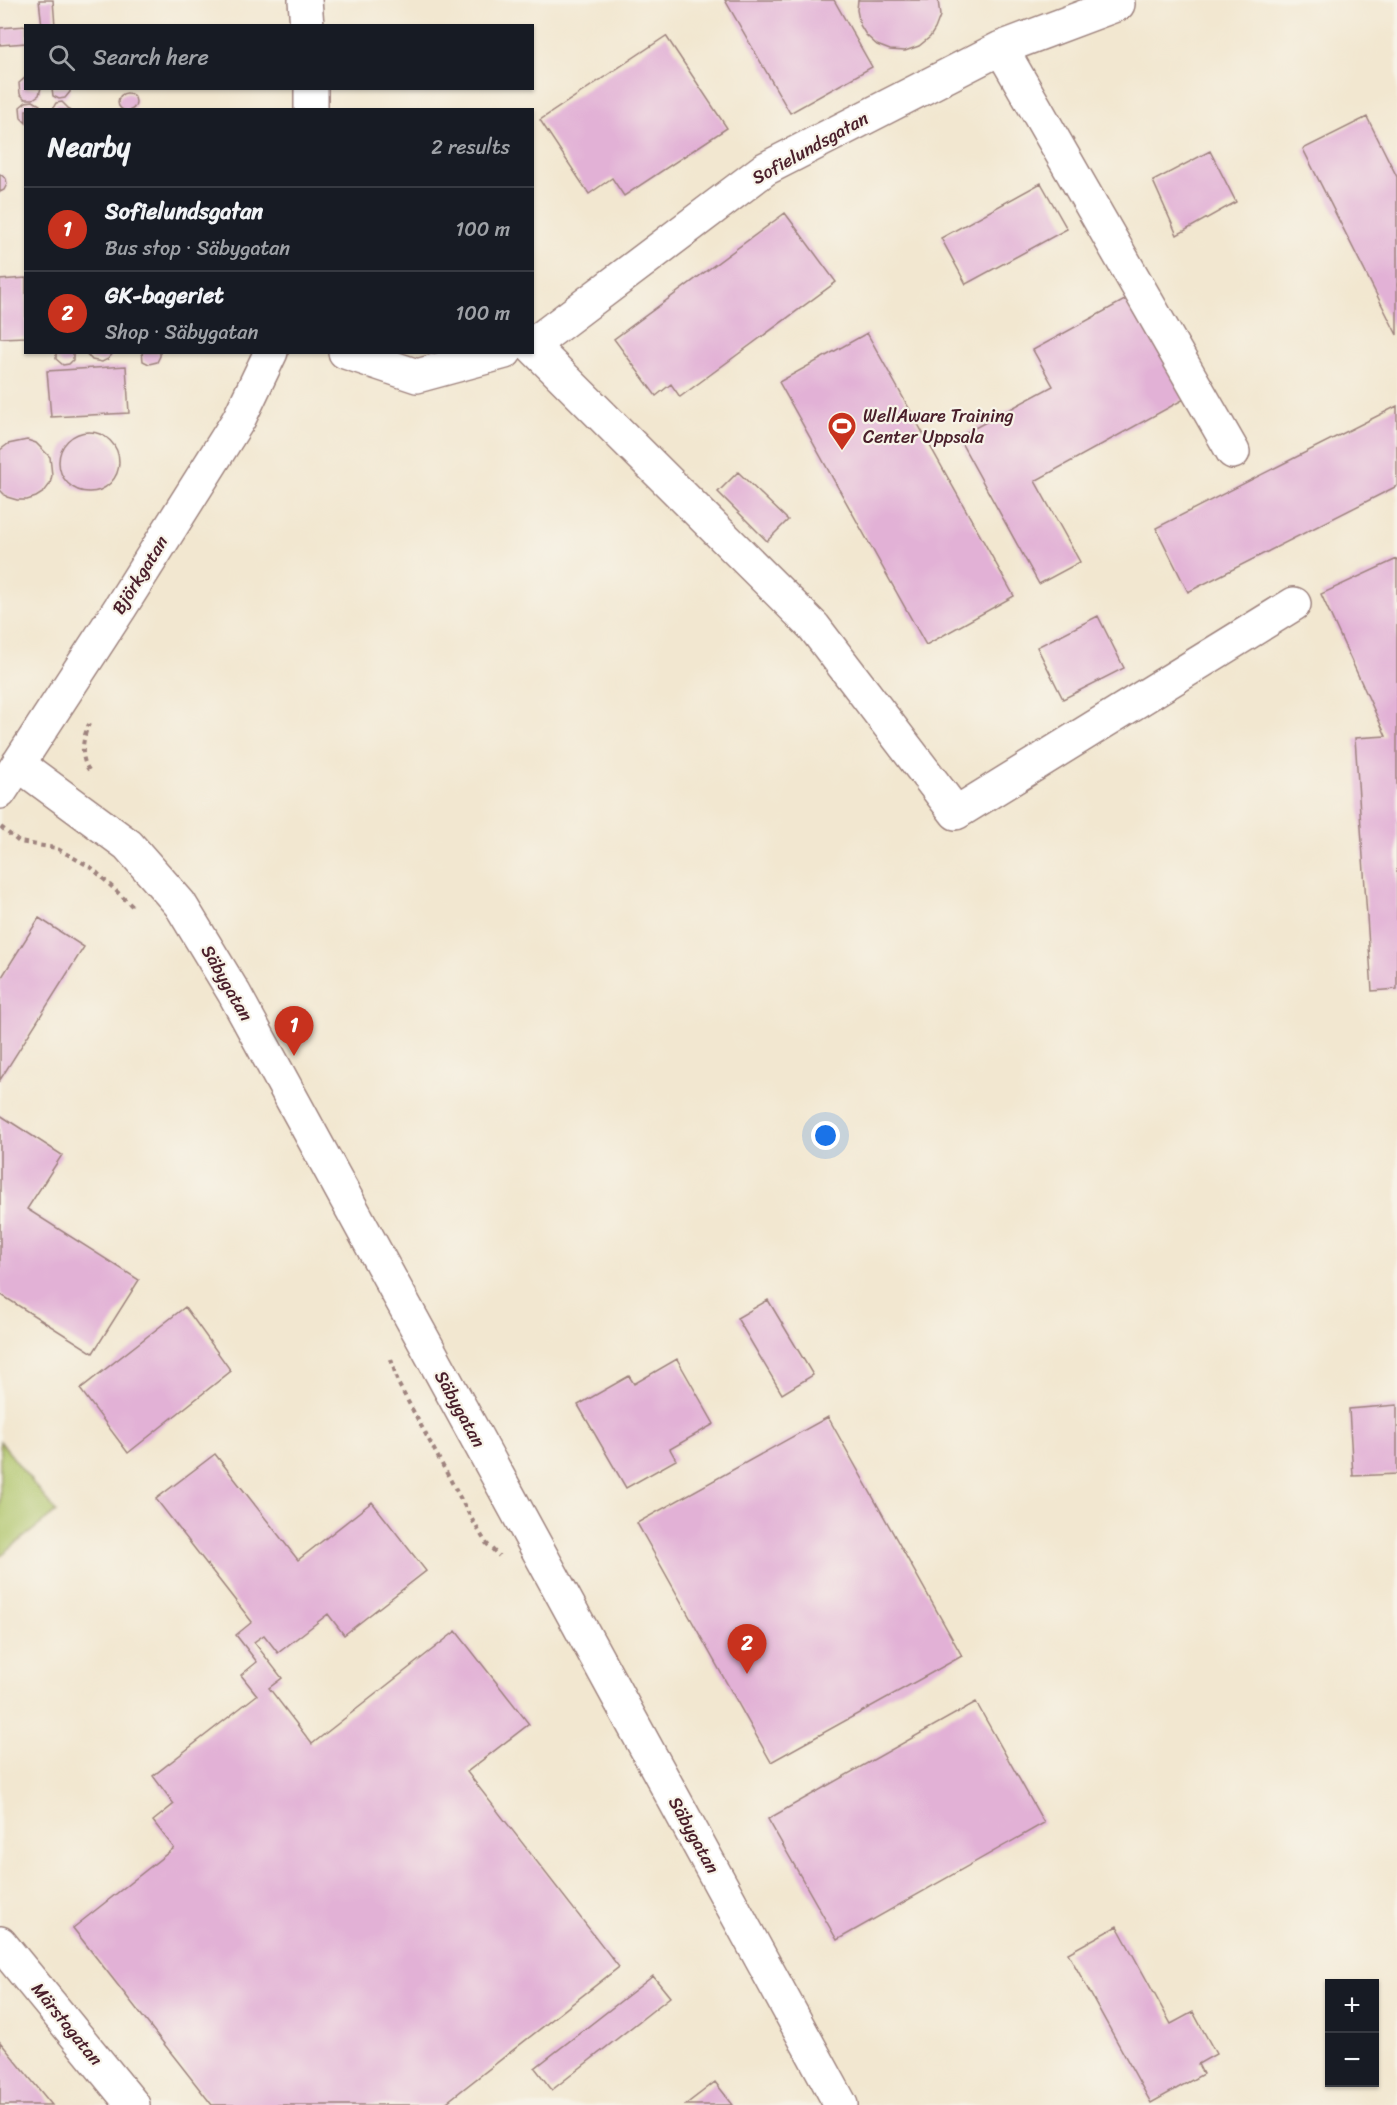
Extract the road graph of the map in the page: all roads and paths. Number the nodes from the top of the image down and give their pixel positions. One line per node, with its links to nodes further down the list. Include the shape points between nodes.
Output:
1 (305, 0): 3 (street)
2 (1118, 4): 4 (street, Sofielundsgatan)
3 (307, 24)
4 (1000, 48): 7 (street, Sofielundsgatan, via 765,169); 12 (street)
5 (310, 90): 6 (street)
6 (311, 108)
7 (534, 344)
8 (534, 348): 13 (street, via 814,627 956,813)
9 (270, 354): 15 (street, Björkgatan, via 232,429)
10 (351, 354): 11 (street, via 417,376)
11 (498, 354)
12 (1233, 452)
13 (1294, 604)
14 (90, 721): 16 (path, via 83,736 84,764)
15 (18, 764): 17 (street, Björkgatan); 18 (street, Säbygatan)
16 (91, 773)
17 (0, 792)
18 (95, 821): 19 (path); 22 (street, Säbygatan, via 128,845 180,904 234,993)
19 (72, 857)
20 (0, 1943): 21 (street, Märstagatan)
21 (134, 2105)
22 (841, 2105)

